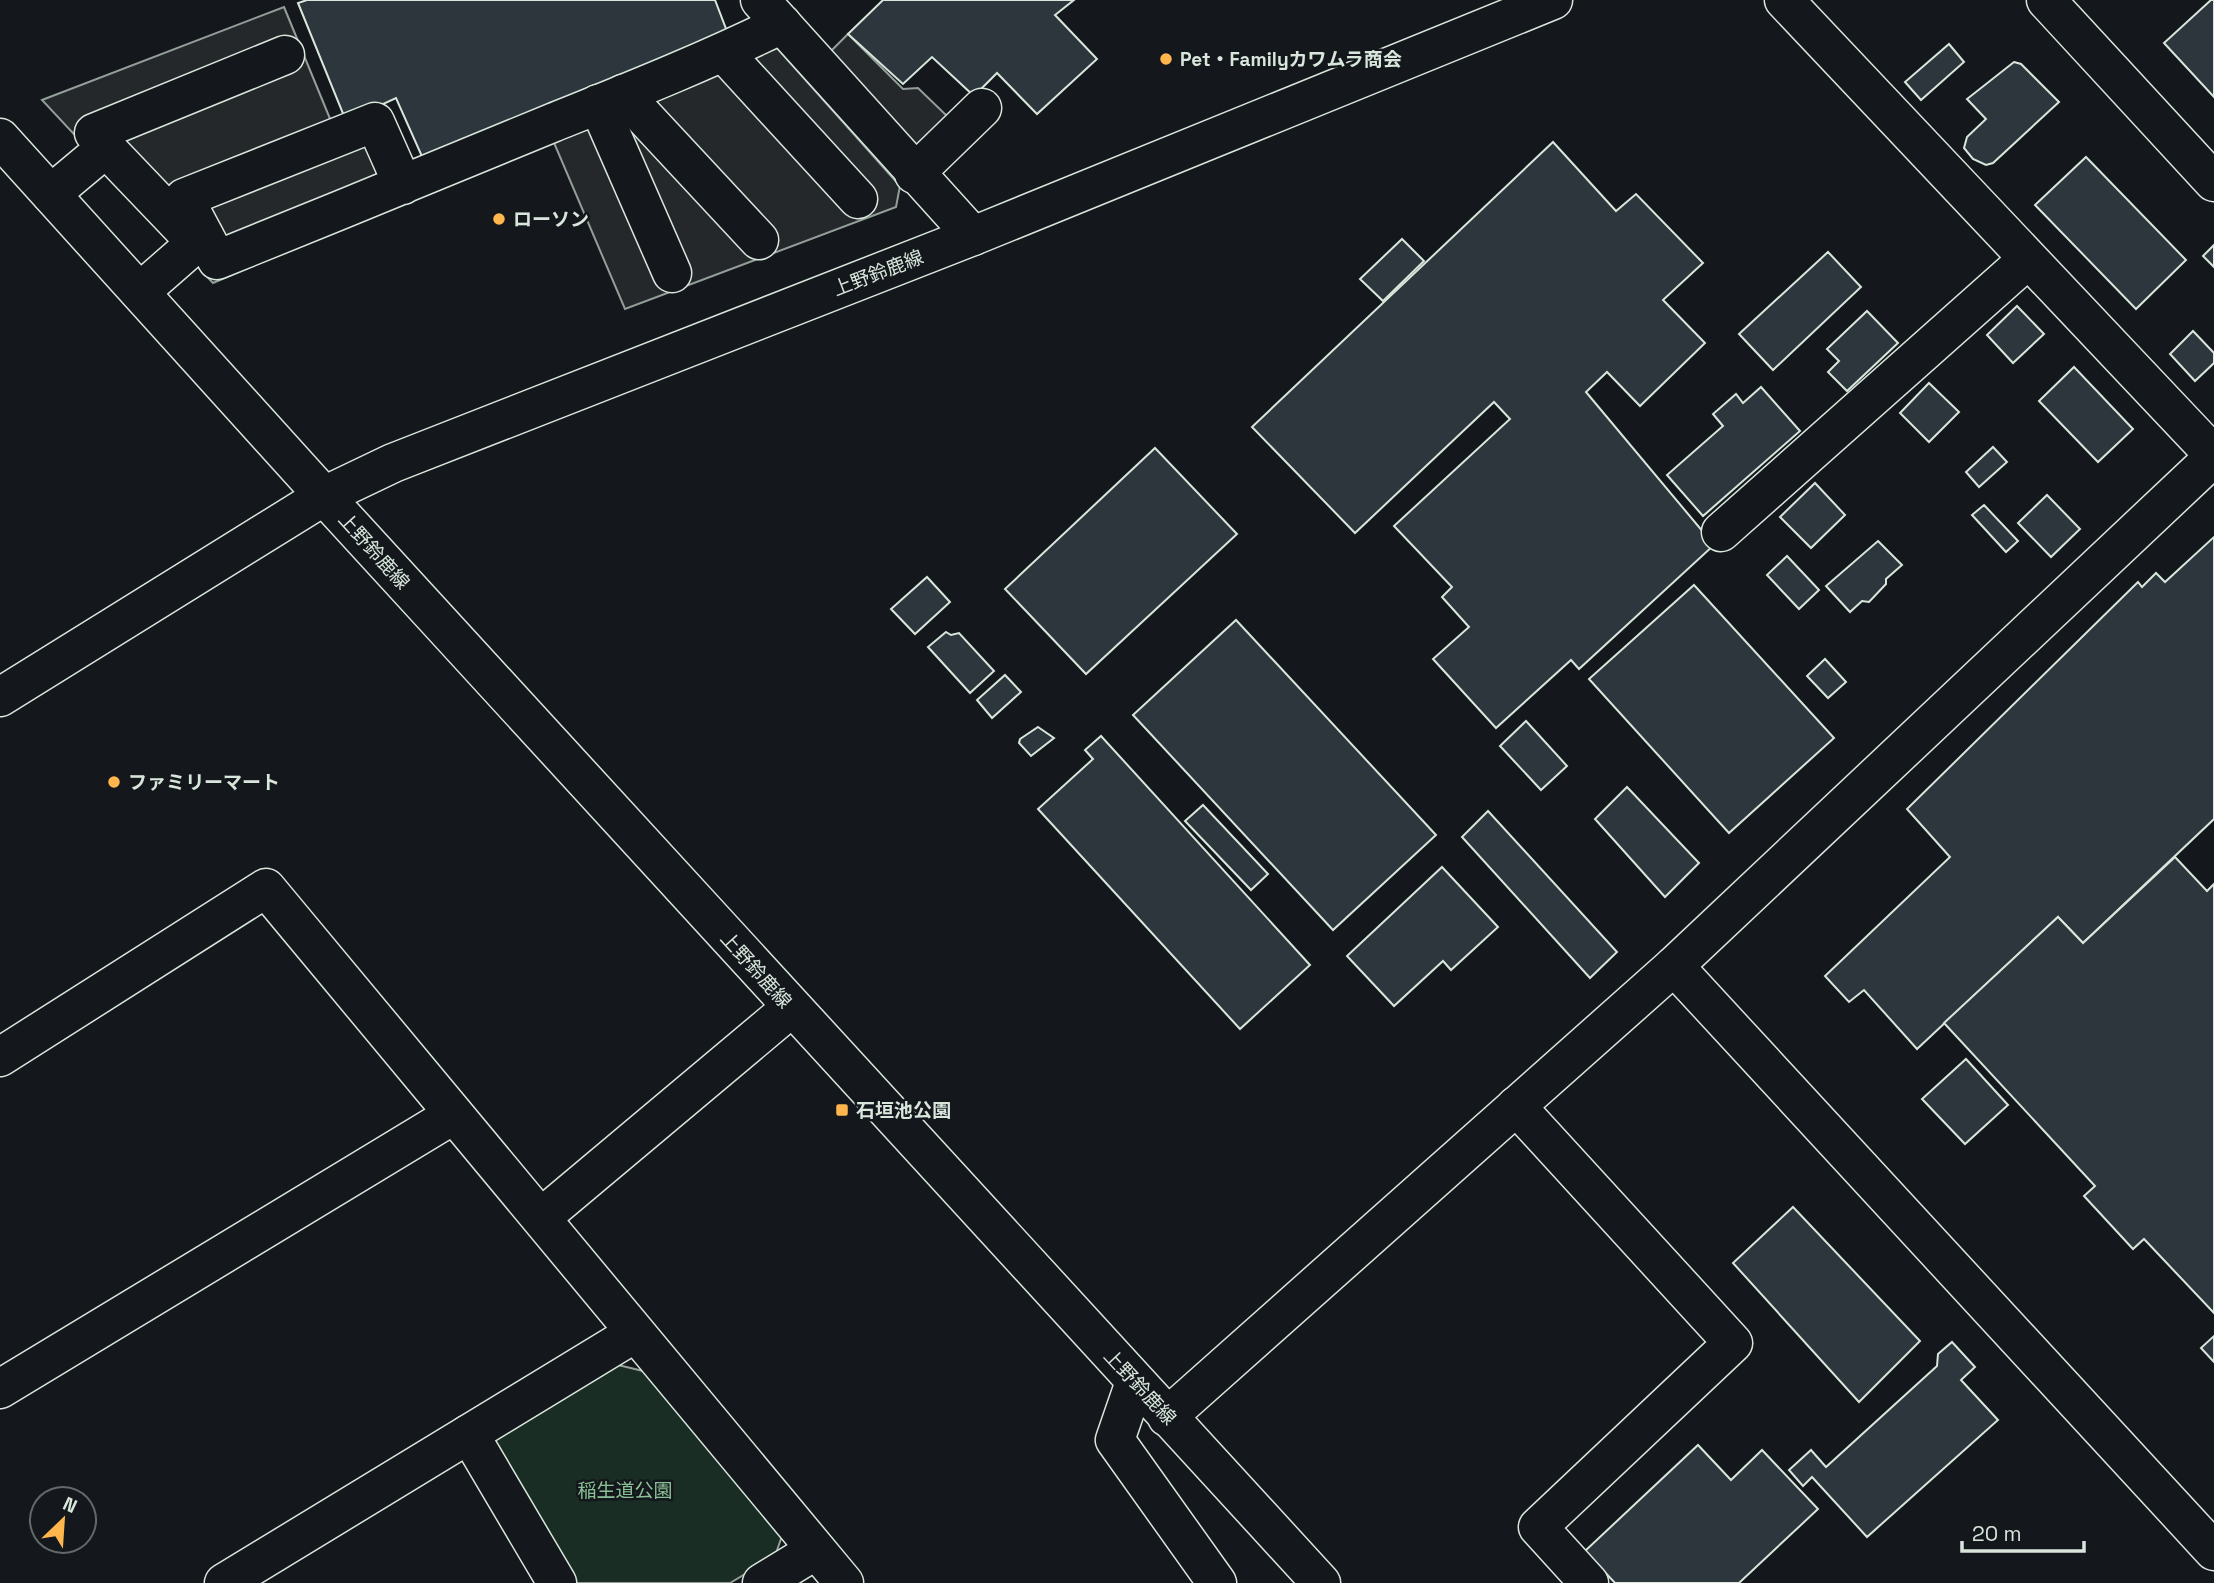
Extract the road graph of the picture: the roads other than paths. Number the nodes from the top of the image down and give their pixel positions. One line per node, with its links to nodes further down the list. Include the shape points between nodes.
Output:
1 (1553, 0): 16 (street, 上野鈴鹿線)
2 (1784, 0): 19 (street)
3 (2046, 0): 12 (street)
4 (771, 12): 5 (street); 11 (street)
5 (724, 53): 7 (street); 15 (street)
6 (285, 55): 10 (street, via 94,133)
7 (610, 99): 13 (street); 18 (street); 20 (street)
8 (982, 108): 11 (street)
9 (0, 138): 14 (street)
10 (106, 148): 14 (street); 17 (street)
11 (914, 174): 16 (street)
12 (2214, 181)
13 (403, 185): 17 (street, via 217,260); 17 (street, via 375,122 184,198)
14 (51, 194): 21 (street)
15 (858, 199)
16 (973, 236): 23 (street, 上野鈴鹿線, via 393,463)
17 (200, 240): 21 (street)
18 (759, 240)
19 (2027, 260): 22 (street); 24 (street)
20 (672, 274)
21 (140, 292): 23 (street)
22 (2214, 456): 26 (street)
23 (324, 496): 25 (street); 27 (street, 上野鈴鹿線)
24 (1721, 532)
25 (0, 697)
26 (1674, 966): 29 (street); 38 (street)
27 (791, 1008): 31 (street); 33 (street, 上野鈴鹿線)
28 (0, 1057): 30 (street, via 266,888)
29 (1516, 1106): 35 (street); 45 (street, via 1733,1343 1538,1527)
30 (453, 1115): 31 (street); 34 (street)
31 (542, 1217): 32 (street)
32 (635, 1333): 36 (street); 37 (street)
33 (1135, 1382): 35 (street, 上野鈴鹿線); 43 (street, via 1115,1440)
34 (0, 1390)
35 (1167, 1417): 44 (street, 上野鈴鹿線)
36 (469, 1434): 39 (street); 40 (street)
37 (816, 1550): 41 (street); 42 (street)
38 (2214, 1551)
39 (224, 1583)
40 (557, 1583)
41 (762, 1583)
42 (844, 1583)
43 (1217, 1583)
44 (1321, 1583)
45 (1589, 1583)

